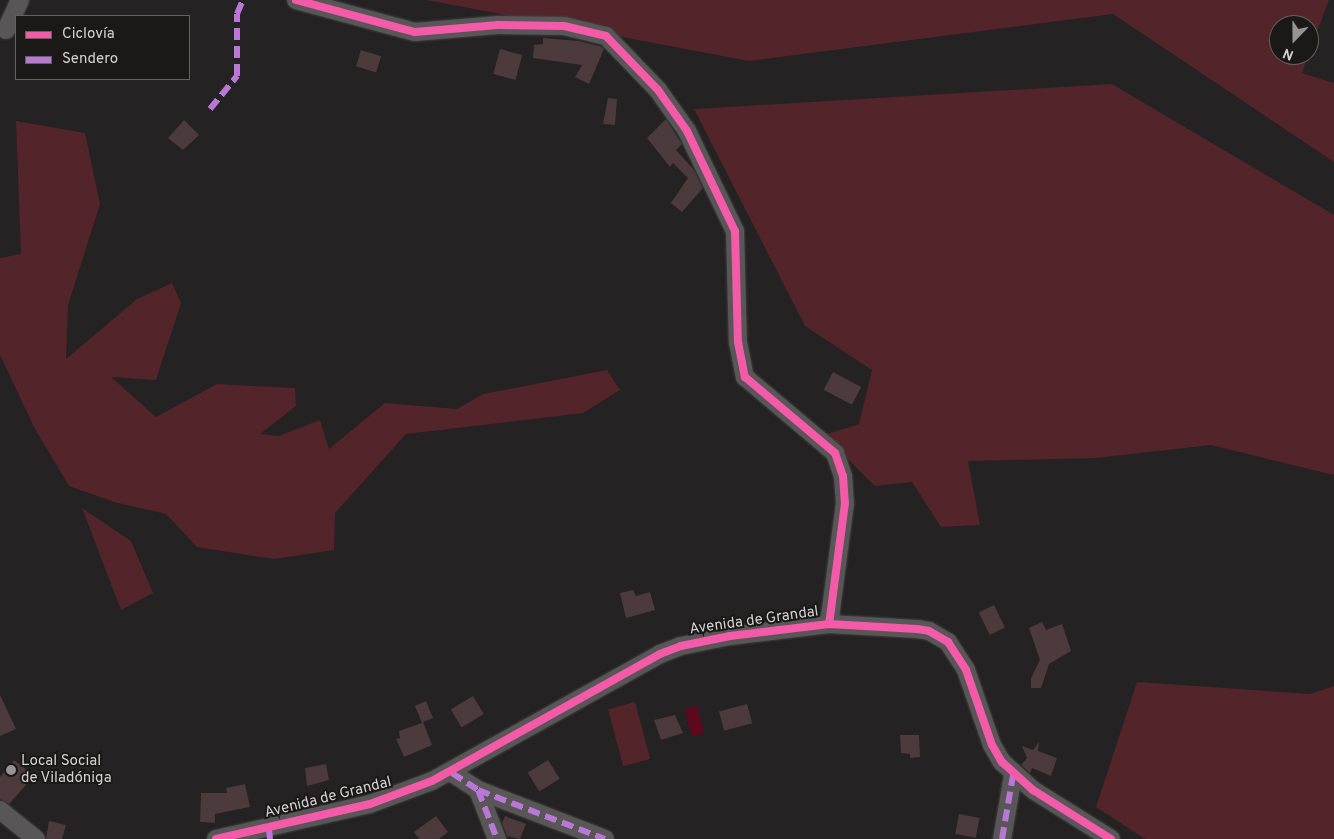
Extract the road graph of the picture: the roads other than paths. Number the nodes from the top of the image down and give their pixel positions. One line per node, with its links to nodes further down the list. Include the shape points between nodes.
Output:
1 (20, 0): 3 (street)
2 (296, 0): 4 (street, via 415,32 498,25 564,26 606,36 658,90 687,131 735,231 738,342 745,377 835,453 843,476 845,503)
3 (6, 30)
4 (829, 624): 5 (street, Avenida de Grandal, via 704,640 660,654); 6 (street, Avenida de Grandal, via 917,629 929,631 948,642 966,670 992,745)
5 (452, 772): 7 (street); 12 (street, Avenida de Grandal, via 370,804)
6 (1013, 775): 15 (street); 16 (street, Avenida de Grandal)
7 (478, 790): 13 (street); 14 (street)
8 (0, 810): 9 (street)
9 (21, 828): 10 (street); 11 (street)
10 (0, 831)
11 (36, 839)
12 (216, 839)
13 (497, 839)
14 (606, 839)
15 (1002, 839)
16 (1111, 839)

